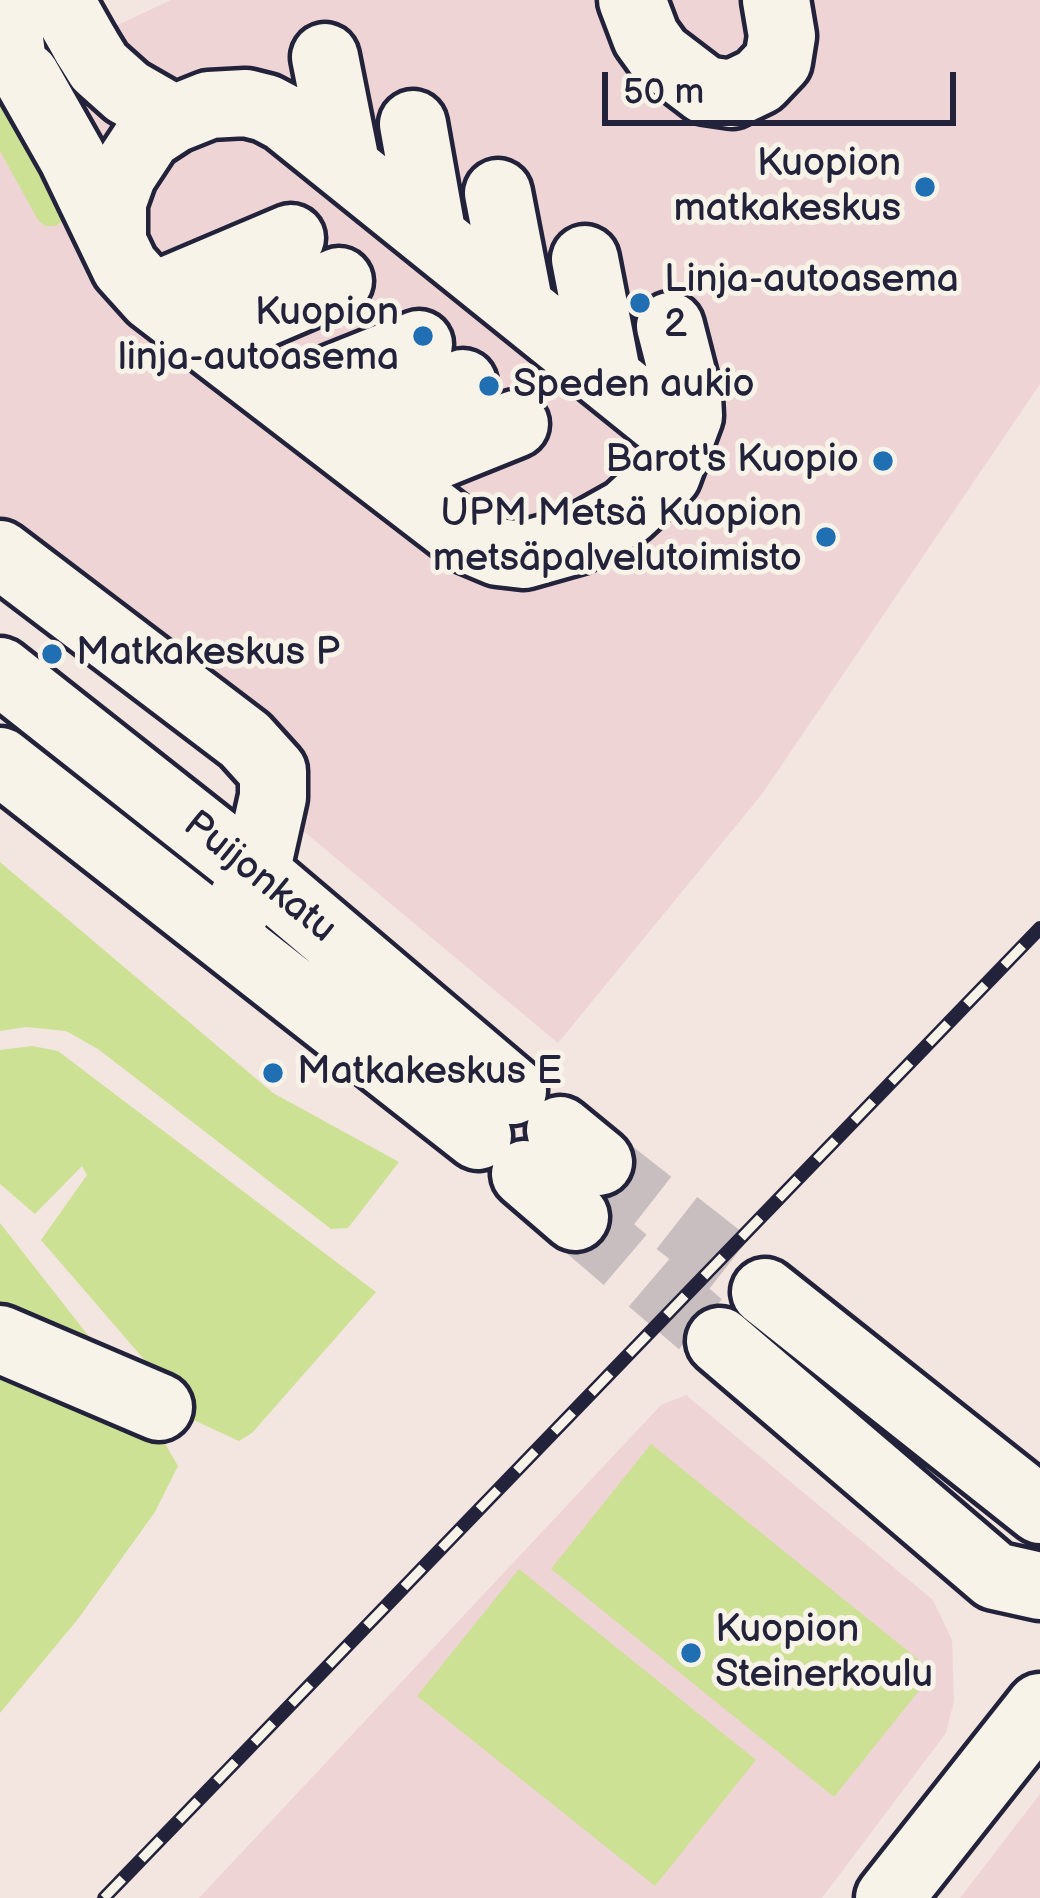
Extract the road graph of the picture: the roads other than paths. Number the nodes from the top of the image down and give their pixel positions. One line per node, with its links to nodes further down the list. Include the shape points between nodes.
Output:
1 (632, 0): 2 (main road, via 659,55 705,90 732,94 778,61)
2 (776, 0)
3 (72, 16): 5 (main road, via 99,67)
4 (8, 29): 7 (main road)
5 (174, 119): 7 (main road, via 148,136 123,174); 8 (main road, via 209,105 246,103 285,118)
6 (499, 192): 8 (main road); 8 (main road); 8 (main road); 8 (main road); 8 (main road, via 688,397 689,416)
7 (113, 241): 10 (main road, via 125,267)
8 (519, 308): 10 (main road, via 667,475 627,512 577,540 524,555 467,539)
9 (415, 342): 10 (main road); 10 (main road); 10 (main road); 10 (main road)
10 (284, 398)
11 (0, 554): 15 (main road, via 245,740 273,771)
12 (0, 671): 13 (main road, Puijonkatu)
13 (56, 713): 14 (main road); 15 (main road, Puijonkatu)
14 (4, 771): 16 (main road, Puijonkatu)
15 (256, 873): 16 (main road); 16 (main road, Puijonkatu, via 542,1152)
16 (224, 935)
17 (765, 1292): 21 (main road)
18 (0, 1339): 20 (main road)
19 (720, 1341): 22 (main road, via 995,1576)
20 (159, 1407)
21 (1040, 1510)
22 (1040, 1586)
23 (1040, 1707): 24 (main road)
24 (889, 1898)

